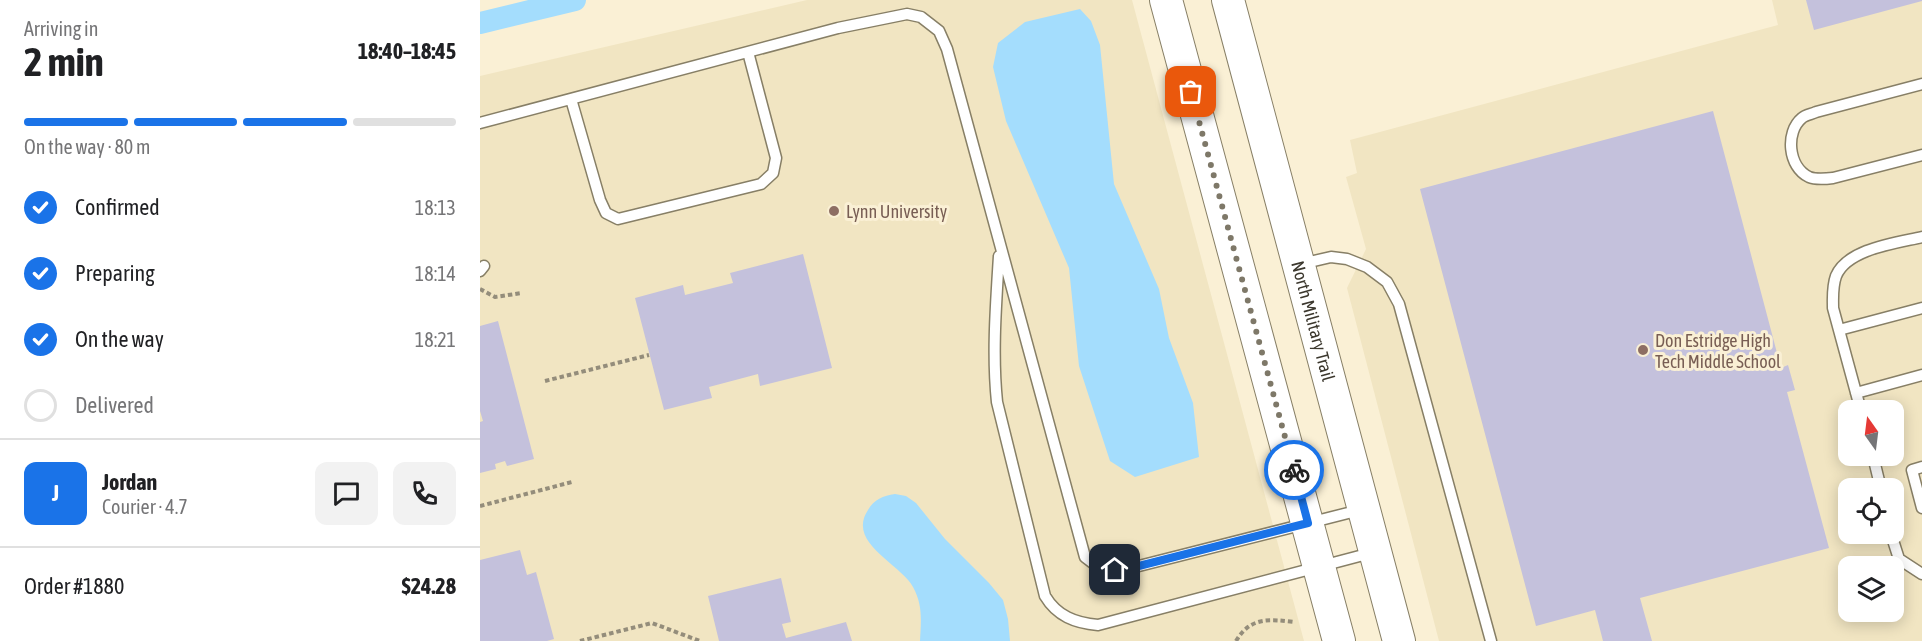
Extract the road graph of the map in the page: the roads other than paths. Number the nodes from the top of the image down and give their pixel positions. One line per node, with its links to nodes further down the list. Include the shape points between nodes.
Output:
1 (1166, 0): 19 (main road)
2 (1228, 0): 10 (main road, North Military Trail)
3 (748, 52): 5 (lane); 5 (lane, via 777,158 773,173 761,184 618,219 606,213 600,200); 9 (lane, via 907,14 921,17 939,31 947,49)
4 (1922, 84): 7 (lane, via 1816,112 1802,118 1791,136 1797,165 1803,173 1821,179)
5 (571, 99): 6 (lane)
6 (480, 123)
7 (1922, 155)
8 (1922, 237): 12 (lane, via 1872,249 1845,264 1836,275 1832,291)
9 (999, 244): 19 (lane, via 1085,557 1102,570 1127,569); 22 (lane, via 997,402 1045,596 1058,613 1098,625)
10 (1298, 264): 18 (main road, North Military Trail); 26 (lane, via 1331,257 1347,259 1367,267 1387,282 1399,304)
11 (1922, 308): 12 (lane)
12 (1839, 330): 14 (lane)
13 (1922, 375): 14 (lane)
14 (1856, 393): 15 (lane)
15 (1858, 400)
16 (1922, 467): 17 (lane, via 1912,470)
17 (1922, 508)
18 (1363, 509): 19 (lane); 21 (main road, North Military Trail)
19 (1308, 523): 22 (main road)
20 (1894, 544): 23 (lane, via 1899,559)
21 (1375, 552): 22 (lane); 25 (main road, North Military Trail)
22 (1320, 567): 24 (main road)
23 (1922, 574)
24 (1339, 641)
25 (1398, 641)
26 (1491, 641)

